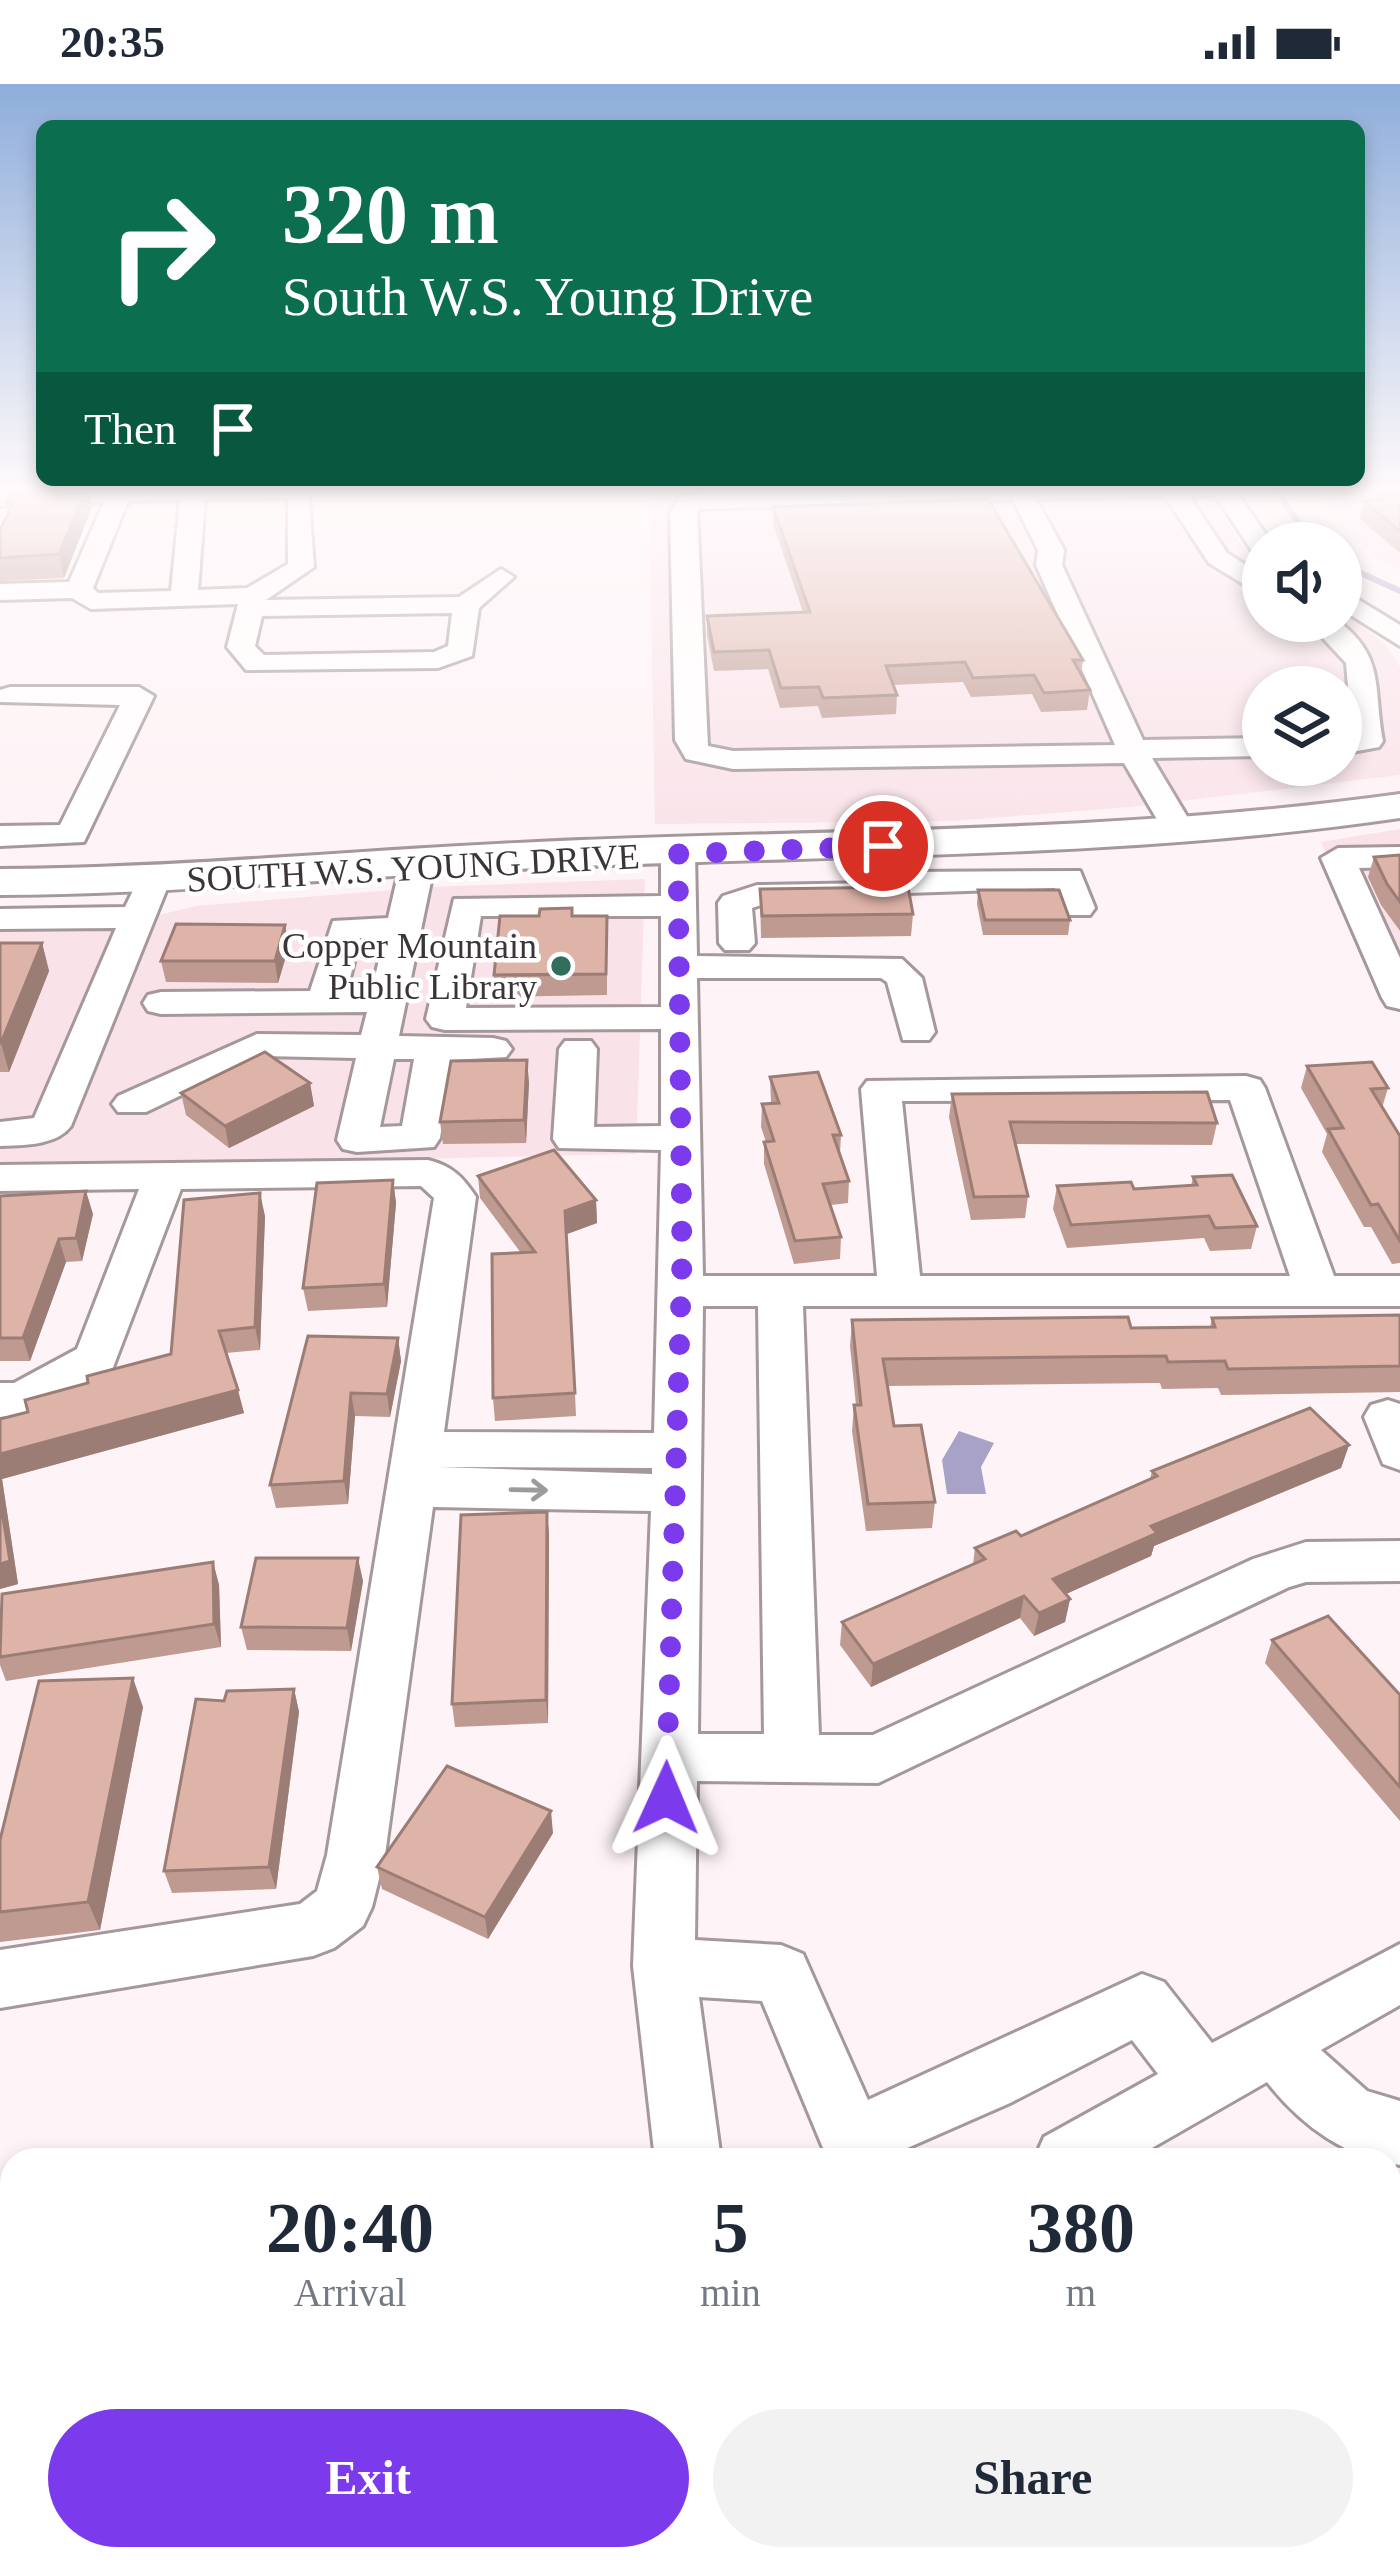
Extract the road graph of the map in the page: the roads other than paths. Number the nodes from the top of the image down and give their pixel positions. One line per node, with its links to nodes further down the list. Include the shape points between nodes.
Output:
1 (252, 602): 6 (street, via 241,647 256,664 438,660 462,650)
2 (321, 603): 6 (street)
3 (469, 603): 6 (street)
4 (685, 603): 17 (street, via 690,740 698,753 734,760)
5 (1066, 603): 17 (street)
6 (466, 605)
7 (1362, 609): 8 (street)
8 (1375, 617): 9 (street); 10 (street)
9 (1362, 619)
10 (1400, 638)
11 (1343, 642): 12 (street)
12 (1361, 666)
13 (1362, 668): 15 (street)
14 (8, 698): 20 (street, via 139,696 72,835)
15 (1362, 742)
16 (1242, 748): 17 (street)
17 (1133, 752): 19 (street)
18 (1400, 806): 19 (main road, SOUTH W.S. YOUNG DRIVE)
19 (1181, 833): 23 (main road, SOUTH W.S. YOUNG DRIVE)
20 (0, 836)
21 (678, 854): 24 (main road, SOUTH W.S. YOUNG DRIVE); 25 (main road, SOUTH W.S. YOUNG DRIVE); 28 (street)
22 (1400, 857): 34 (street, via 1338,858)
23 (982, 861): 25 (main road, SOUTH W.S. YOUNG DRIVE); 27 (street, via 1068,878)
24 (418, 862): 29 (main road, SOUTH W.S. YOUNG DRIVE); 31 (street)
25 (886, 865): 28 (street, via 891,893 757,895 735,903 736,927)
26 (0, 882): 29 (main road, SOUTH W.S. YOUNG DRIVE)
27 (1078, 908)
28 (679, 909): 33 (street); 39 (street, via 466,906 445,1019)
29 (139, 915): 30 (street); 32 (street); 44 (street, via 50,1126)
30 (0, 919)
31 (403, 928): 35 (street); 37 (street, via 345,928)
32 (0, 947)
33 (679, 967): 38 (street, via 889,967 904,978); 39 (street)
34 (1400, 998)
35 (387, 1001): 37 (street); 40 (street)
36 (161, 1003): 37 (street)
37 (325, 1004)
38 (916, 1032)
39 (680, 1034): 42 (street); 45 (street)
40 (376, 1049): 41 (street); 41 (street, via 357,1140 420,1138); 43 (street, via 257,1045)
41 (435, 1049): 42 (street)
42 (578, 1049): 45 (street, via 573,1138)
43 (132, 1104)
44 (0, 1134)
45 (681, 1138): 48 (street)
46 (165, 1175): 47 (street); 53 (street, via 96,1359 22,1400); 54 (street, via 428,1173 443,1181 455,1197)
47 (0, 1178)
48 (682, 1291): 49 (street); 55 (street)
49 (780, 1291): 50 (street); 58 (street)
50 (900, 1291): 51 (street); 51 (street, via 881,1089 1177,1088 1246,1088)
51 (1318, 1291): 52 (street)
52 (1400, 1291)
53 (0, 1400)
54 (414, 1468): 55 (street); 61 (street, via 342,1907 313,1929)
55 (676, 1472): 57 (street)
56 (1400, 1561): 58 (street, via 1306,1562 878,1759)
57 (667, 1757): 58 (street); 59 (street)
58 (792, 1758)
59 (664, 1966): 63 (street, via 781,1974 852,2139 1142,2003); 65 (street)
60 (1400, 1972): 62 (street)
61 (0, 1979)
62 (1275, 2042): 63 (street); 64 (street, via 1309,2087 1352,2118)
63 (1203, 2082): 66 (street)
64 (1400, 2133)
65 (687, 2148)
66 (1088, 2148)

